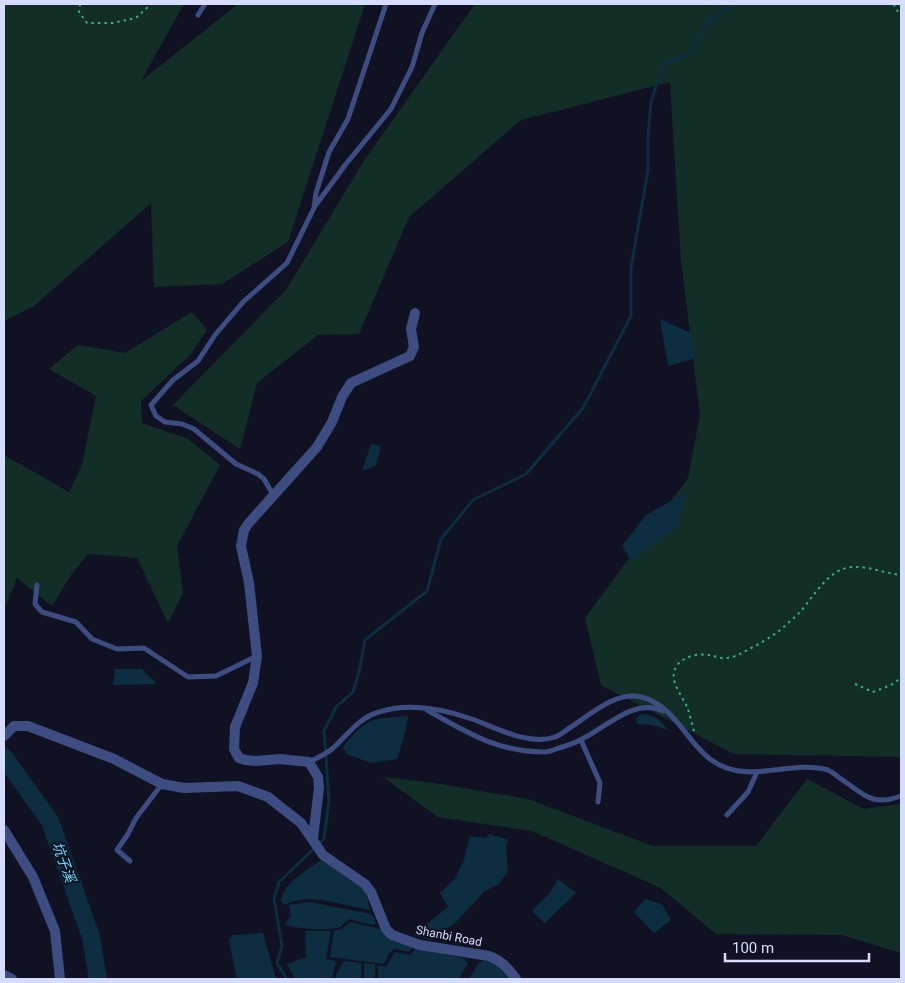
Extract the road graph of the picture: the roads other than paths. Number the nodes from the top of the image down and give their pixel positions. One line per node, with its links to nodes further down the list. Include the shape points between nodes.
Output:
1 (204, 4): 4 (lane)
2 (386, 4): 5 (lane, via 348,119 329,152)
3 (435, 4): 5 (lane, via 412,67 391,109)
4 (198, 16)
5 (314, 208): 7 (lane, via 287,263 243,302 198,361 173,380 152,405 156,416 165,422 182,424 194,430 236,464 258,474)
6 (415, 312): 7 (street, via 411,325 414,347 410,356 352,383 317,447)
7 (273, 495): 9 (street, via 242,536)
8 (37, 585): 9 (lane, via 35,604 42,612 76,622 92,639 117,649 144,648 188,677 216,676)
9 (257, 656): 14 (street, via 253,683 235,727 234,749 239,758 245,760 280,758)
10 (424, 708): 11 (lane, via 471,718 533,740 556,737 617,698 640,696); 13 (lane, via 500,747 546,752); 14 (lane, via 398,708 365,718 337,745)
11 (670, 714): 13 (lane, via 654,707 633,710 608,721); 15 (lane, via 710,759 732,771)
12 (4, 736): 16 (street, Shanbi Road, via 14,726 28,726 101,754)
13 (581, 740): 18 (lane, via 600,783)
14 (309, 762): 21 (street, via 318,777 319,788)
15 (757, 772): 17 (lane, via 800,768 829,771 870,800); 19 (lane, via 748,792)
16 (162, 784): 21 (street, Shanbi Road, via 184,788 238,786 256,791 284,809); 22 (lane, via 117,850)
17 (901, 796)
18 (598, 802)
19 (727, 815)
20 (4, 830): 25 (street, via 33,877 55,931)
21 (314, 840): 26 (street, Shanbi Road, via 321,852 371,892 386,929 392,935 420,945 489,956 500,960)
22 (130, 861)
23 (4, 975): 24 (street)
24 (12, 979)
25 (60, 979)
26 (516, 979)

